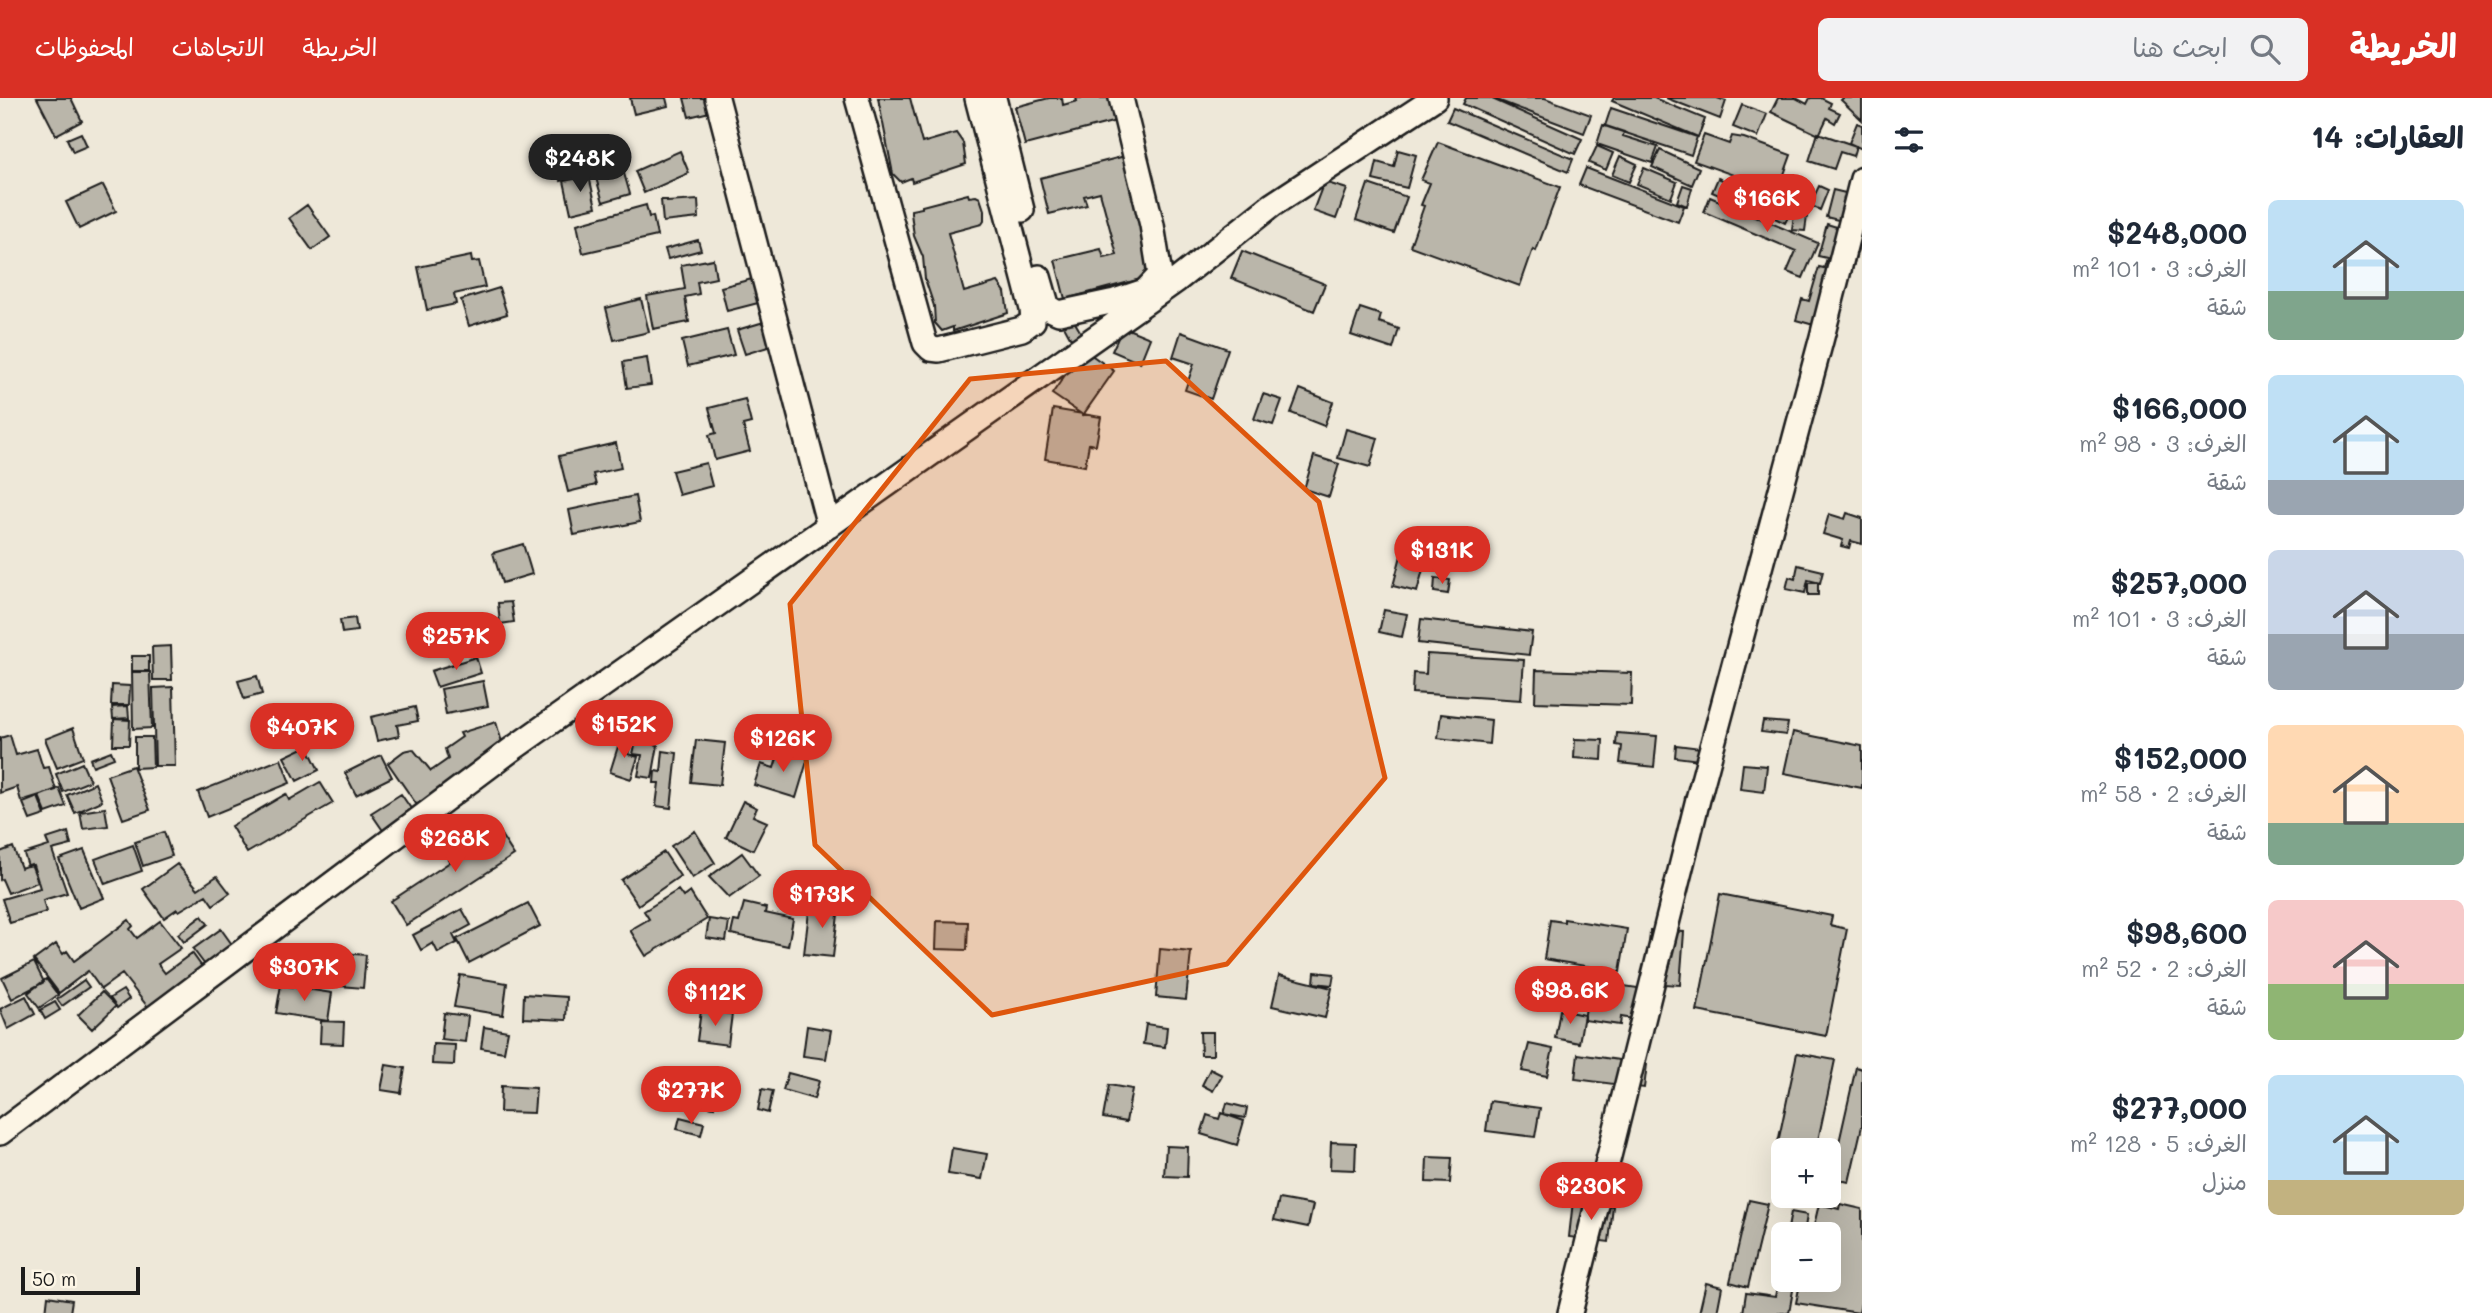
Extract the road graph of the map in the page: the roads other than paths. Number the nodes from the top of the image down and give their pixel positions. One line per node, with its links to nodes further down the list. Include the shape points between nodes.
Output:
1 (717, 98): 8 (street)
2 (858, 98): 3 (street, via 925,343 939,350 1022,329 1032,321)
3 (977, 98)
4 (994, 98): 5 (street, via 1046,303 1059,313 1136,294 1160,275)
5 (1121, 98)
6 (1435, 98): 8 (street, via 1272,205 1177,280)
7 (1862, 178): 10 (street, via 1688,836)
8 (829, 526): 9 (street, via 511,750)
9 (0, 1133)
10 (1570, 1313)

